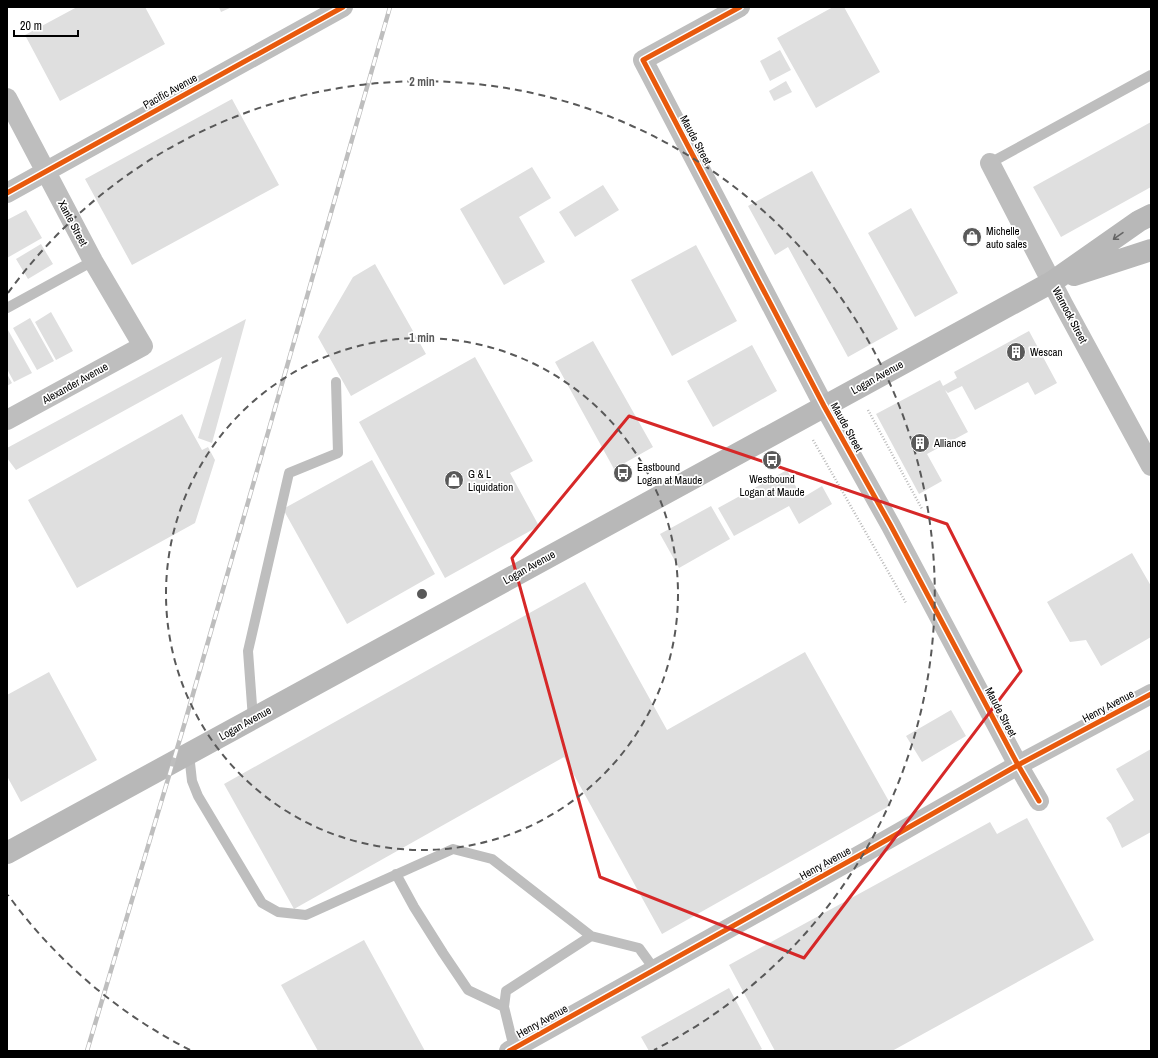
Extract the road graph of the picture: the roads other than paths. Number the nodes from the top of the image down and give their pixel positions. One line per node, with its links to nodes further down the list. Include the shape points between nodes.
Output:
1 (343, 7): 6 (street, Pacific Avenue)
2 (740, 7): 15 (street, Maude Street, via 643,60)
3 (1151, 75): 5 (lane)
4 (7, 98): 6 (street, Xante Street)
5 (990, 163): 11 (street, Warnock Street)
6 (46, 172): 7 (street, Pacific Avenue); 10 (street, Xante Street)
7 (7, 193)
8 (1151, 215): 11 (main road, Logan Avenue, one-way to 11)
9 (1151, 250): 11 (main road, Logan Avenue)
10 (93, 261): 12 (lane); 13 (street, Xante Street)
11 (1052, 282): 15 (main road, Logan Avenue); 17 (street, Warnock Street)
12 (7, 308)
13 (143, 346): 16 (street, Alexander Avenue)
14 (336, 382): 19 (lane, via 338,452 289,473 248,651)
15 (824, 406): 19 (main road, Logan Avenue); 21 (street, Maude Street)
16 (7, 420)
17 (1151, 466)
18 (1151, 694): 21 (street, Henry Avenue)
19 (253, 719): 20 (main road, Logan Avenue)
20 (189, 754): 23 (main road, Logan Avenue); 24 (lane, via 192,781 198,796 262,902 278,912 306,915)
21 (1018, 765): 22 (street, Maude Street); 26 (street, Henry Avenue)
22 (1039, 801)
23 (7, 853)
24 (396, 874): 25 (lane, via 453,849 492,859); 27 (lane, via 426,927 468,990)
25 (591, 936): 26 (lane, via 639,948); 27 (lane, via 506,992)
26 (655, 970): 28 (street, Henry Avenue)
27 (504, 1006): 28 (lane)
28 (511, 1050)

